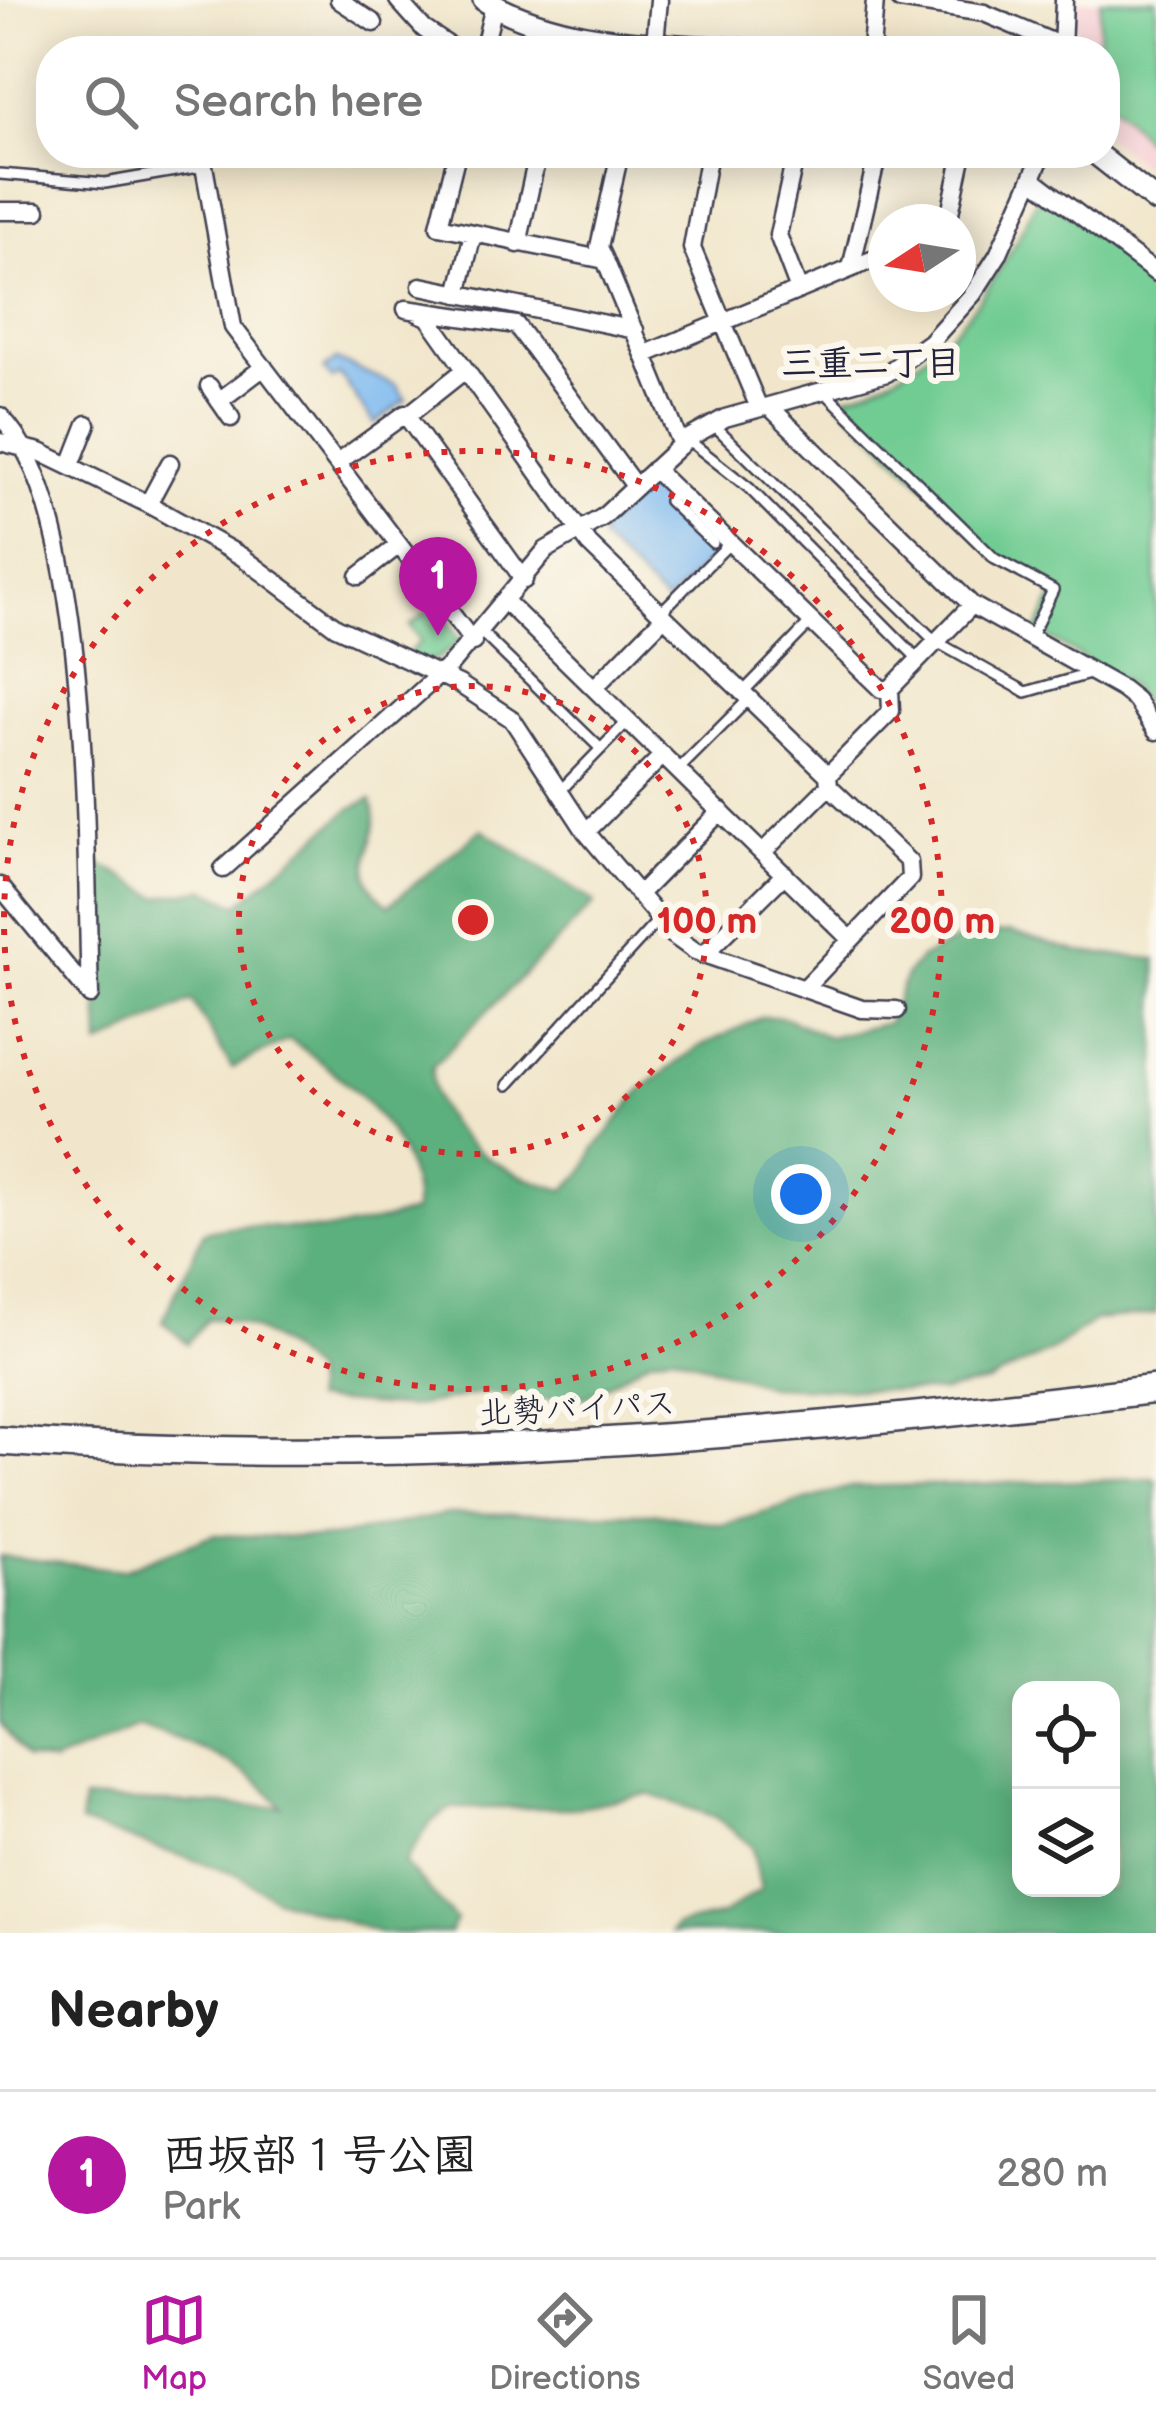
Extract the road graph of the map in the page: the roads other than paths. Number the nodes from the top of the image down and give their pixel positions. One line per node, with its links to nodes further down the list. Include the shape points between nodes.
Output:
1 (398, 0): 11 (street)
2 (659, 0): 14 (street)
3 (875, 0): 15 (street)
4 (900, 0): 9 (street)
5 (1010, 0): 9 (street)
6 (1064, 0): 17 (street)
7 (342, 1): 10 (street)
8 (489, 3): 12 (street); 13 (street, via 556,32)
9 (1008, 21): 16 (street)
10 (374, 23)
11 (432, 36)
12 (485, 36)
13 (592, 36)
14 (656, 36)
15 (872, 36)
16 (1037, 36)
17 (1063, 36)
18 (193, 168): 29 (lane, via 106,183)
19 (205, 168): 47 (street, via 233,327)
20 (453, 168): 35 (street, via 439,226)
21 (535, 168): 36 (street)
22 (617, 168): 37 (street, via 599,247)
23 (706, 168): 44 (street, via 691,241)
24 (793, 168): 42 (street, via 778,236)
25 (874, 168): 39 (street)
26 (960, 168): 32 (street)
27 (1038, 168): 30 (street)
28 (1114, 168): 31 (street)
29 (0, 175)
30 (1034, 180): 40 (street); 49 (street, via 986,275 930,341 887,374)
31 (1156, 201)
32 (951, 204)
33 (37, 211): 34 (street)
34 (0, 212)
35 (473, 234): 36 (street); 43 (street)
36 (518, 244): 37 (street)
37 (605, 260): 45 (street)
38 (868, 261): 39 (street)
39 (851, 268): 42 (street)
40 (1156, 274)
41 (421, 286): 43 (street)
42 (799, 290): 44 (street)
43 (458, 294): 45 (street)
44 (723, 321): 46 (street); 50 (street)
45 (635, 330): 46 (street)
46 (646, 354): 57 (street)
47 (264, 367): 53 (street, via 214,394); 59 (street)
48 (465, 370): 52 (street); 63 (street, via 428,317 412,311 516,325); 65 (street)
49 (825, 392): 50 (street); 74 (lane, via 995,559 1053,590)
50 (764, 407): 55 (street); 71 (street)
51 (0, 416): 58 (street)
52 (406, 416): 59 (street); 69 (street)
53 (231, 418)
54 (87, 424): 61 (street)
55 (712, 424): 57 (street); 76 (lane)
56 (0, 442): 58 (street)
57 (684, 442): 62 (street); 77 (lane, via 749,488)
58 (27, 446): 61 (street); 95 (street, via 74,630 90,995)
59 (337, 463): 67 (street)
60 (170, 464): 64 (street)
61 (70, 465): 64 (street)
62 (654, 469): 63 (street); 66 (street)
63 (635, 486): 65 (street)
64 (148, 504): 79 (street, via 241,556 336,627)
65 (580, 530): 69 (street, via 546,550); 72 (street)
66 (722, 543): 72 (lane); 73 (street)
67 (399, 545): 68 (street); 75 (street)
68 (359, 576)
69 (524, 580): 70 (street)
70 (508, 603): 75 (street); 80 (street)
71 (971, 605): 74 (street); 76 (street)
72 (660, 617): 80 (street); 82 (street)
73 (811, 622): 81 (street); 82 (lane)
74 (1031, 636): 78 (street)
75 (477, 638): 79 (street); 85 (lane)
76 (935, 641): 77 (street); 78 (lane, via 1026,692)
77 (918, 659): 81 (street)
78 (1094, 671): 84 (street, via 1136,700)
79 (439, 674): 89 (street, via 512,719); 93 (street)
80 (594, 688): 83 (street)
81 (890, 689): 88 (street, via 891,711)
82 (745, 697): 87 (lane); 88 (street)
83 (628, 722): 85 (lane); 86 (street)
84 (1156, 731)
85 (601, 749): 89 (lane)
86 (662, 755): 87 (street); 91 (street)
87 (678, 770): 90 (street)
88 (829, 781): 92 (street); 98 (street, via 909,862 910,878)
89 (560, 791): 91 (street)
90 (721, 811): 92 (street); 96 (street)
91 (586, 832): 96 (street)
92 (763, 852): 94 (street)
93 (223, 869)
94 (784, 874): 98 (street); 99 (street)
95 (0, 886)
96 (641, 892): 97 (street)
97 (660, 918): 99 (street); 102 (lane)
98 (849, 938): 100 (street)
99 (703, 955): 100 (street)
100 (805, 988): 101 (street, via 862,1009)
101 (897, 1010)
102 (508, 1084)
103 (1156, 1389): 104 (highway, 北勢バイパス, via 566,1446 300,1452)
104 (0, 1441)

